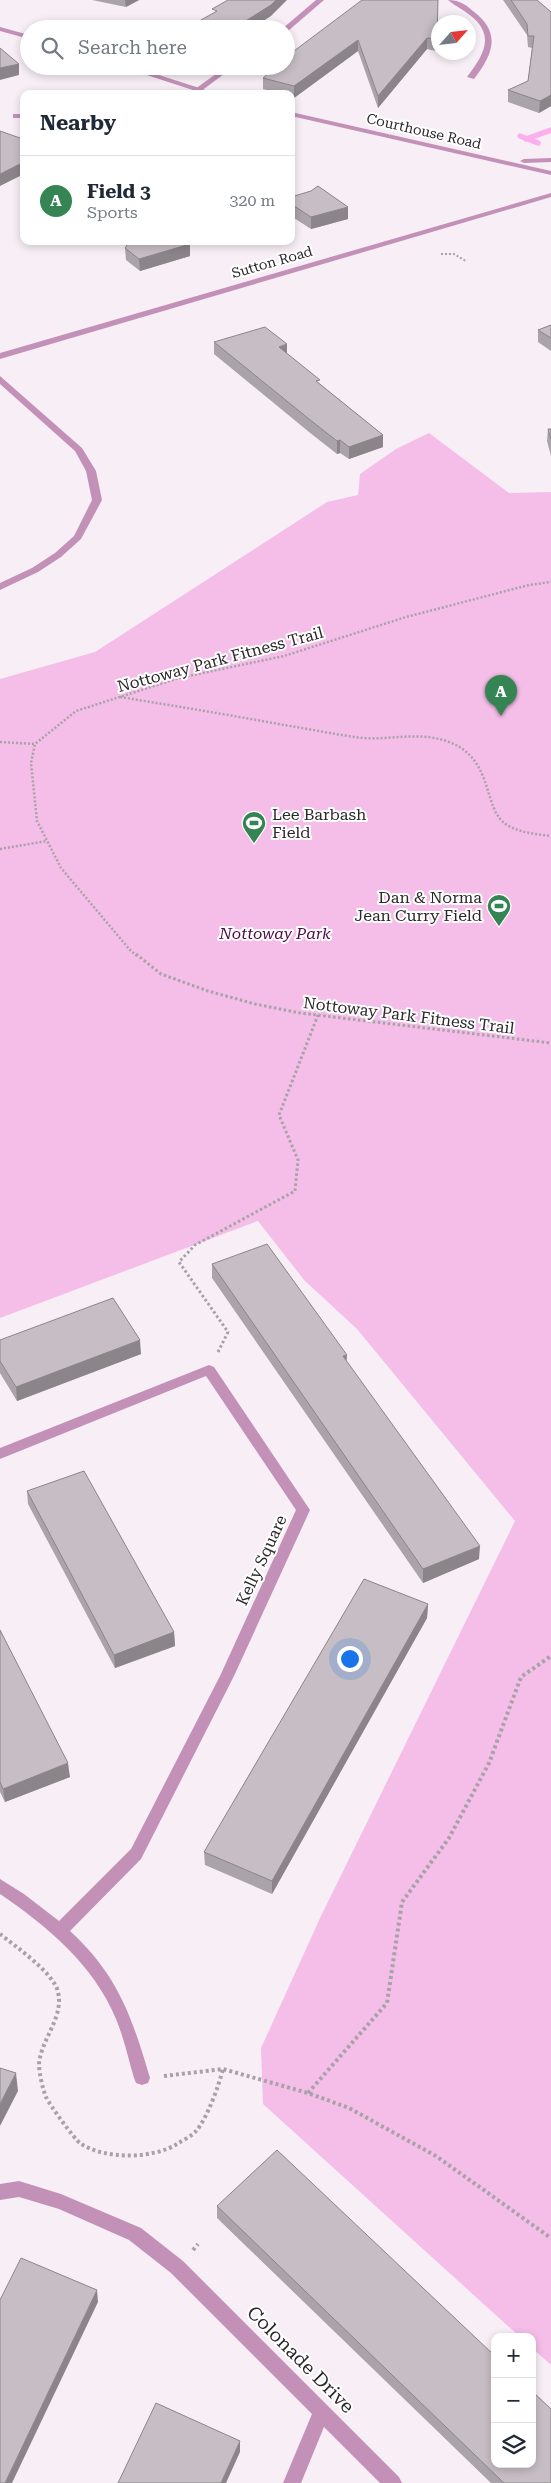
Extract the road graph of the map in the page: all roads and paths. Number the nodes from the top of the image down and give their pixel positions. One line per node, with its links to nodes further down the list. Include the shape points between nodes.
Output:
1 (320, 0): 3 (street)
2 (452, 0): 8 (street, via 480,20 488,35 487,57)
3 (295, 21)
4 (0, 28): 5 (street)
5 (20, 34)
6 (148, 75): 9 (street)
7 (220, 75): 10 (street)
8 (471, 77)
9 (190, 90)
10 (199, 90)
11 (295, 115): 12 (street, Courthouse Road)
12 (477, 156): 13 (street, via 516,161); 14 (street, Courthouse Road)
13 (551, 160)
14 (551, 173)
15 (551, 195): 18 (street, Sutton Road)
16 (441, 254): 17 (path, via 454,254)
17 (466, 261)
18 (0, 356)
19 (0, 379): 21 (street, via 79,450 91,471 97,500 78,537 65,549 35,570)
20 (551, 582): 22 (path, Nottoway Park Fitness Trail, via 406,617 284,656 179,678)
21 (0, 587)
22 (118, 697): 24 (path, Nottoway Park Fitness Trail, via 76,711); 25 (path, via 364,738 410,735 450,742 474,759 499,818 507,825 527,832)
23 (0, 742): 24 (path)
24 (35, 744): 26 (path, Nottoway Park Fitness Trail, via 31,763 32,788 37,821)
25 (551, 836)
26 (47, 841): 27 (path); 28 (path, Nottoway Park Fitness Trail, via 61,868 100,918 130,950 161,974 255,1004)
27 (0, 849)
28 (318, 1015): 29 (path, Nottoway Park Fitness Trail); 30 (path, via 279,1115 298,1160 295,1191 195,1244 179,1262 228,1332)
29 (551, 1044)
30 (209, 1370): 31 (street); 34 (street, Kelly Square, via 303,1510 228,1676 136,1854)
31 (0, 1454)
32 (551, 1656): 38 (path, via 521,1678 480,1780 449,1838 402,1902 387,2003)
33 (0, 1886): 34 (street)
34 (60, 1930): 37 (street, via 95,1969 123,2018)
35 (0, 1934): 36 (path, via 37,1963 58,1991 58,2008 43,2043 39,2066 46,2097 79,2143 103,2152 138,2157 171,2148 196,2132 219,2085)
36 (223, 2069): 37 (path); 38 (path)
37 (142, 2078)
38 (308, 2093): 40 (path, via 349,2108 436,2156)
39 (0, 2192): 41 (street, Colonade Drive, via 19,2189 61,2202 135,2234 177,2267)
40 (551, 2238)
41 (322, 2410): 42 (street); 43 (street, Colonade Drive)
42 (292, 2483)
43 (393, 2483)

